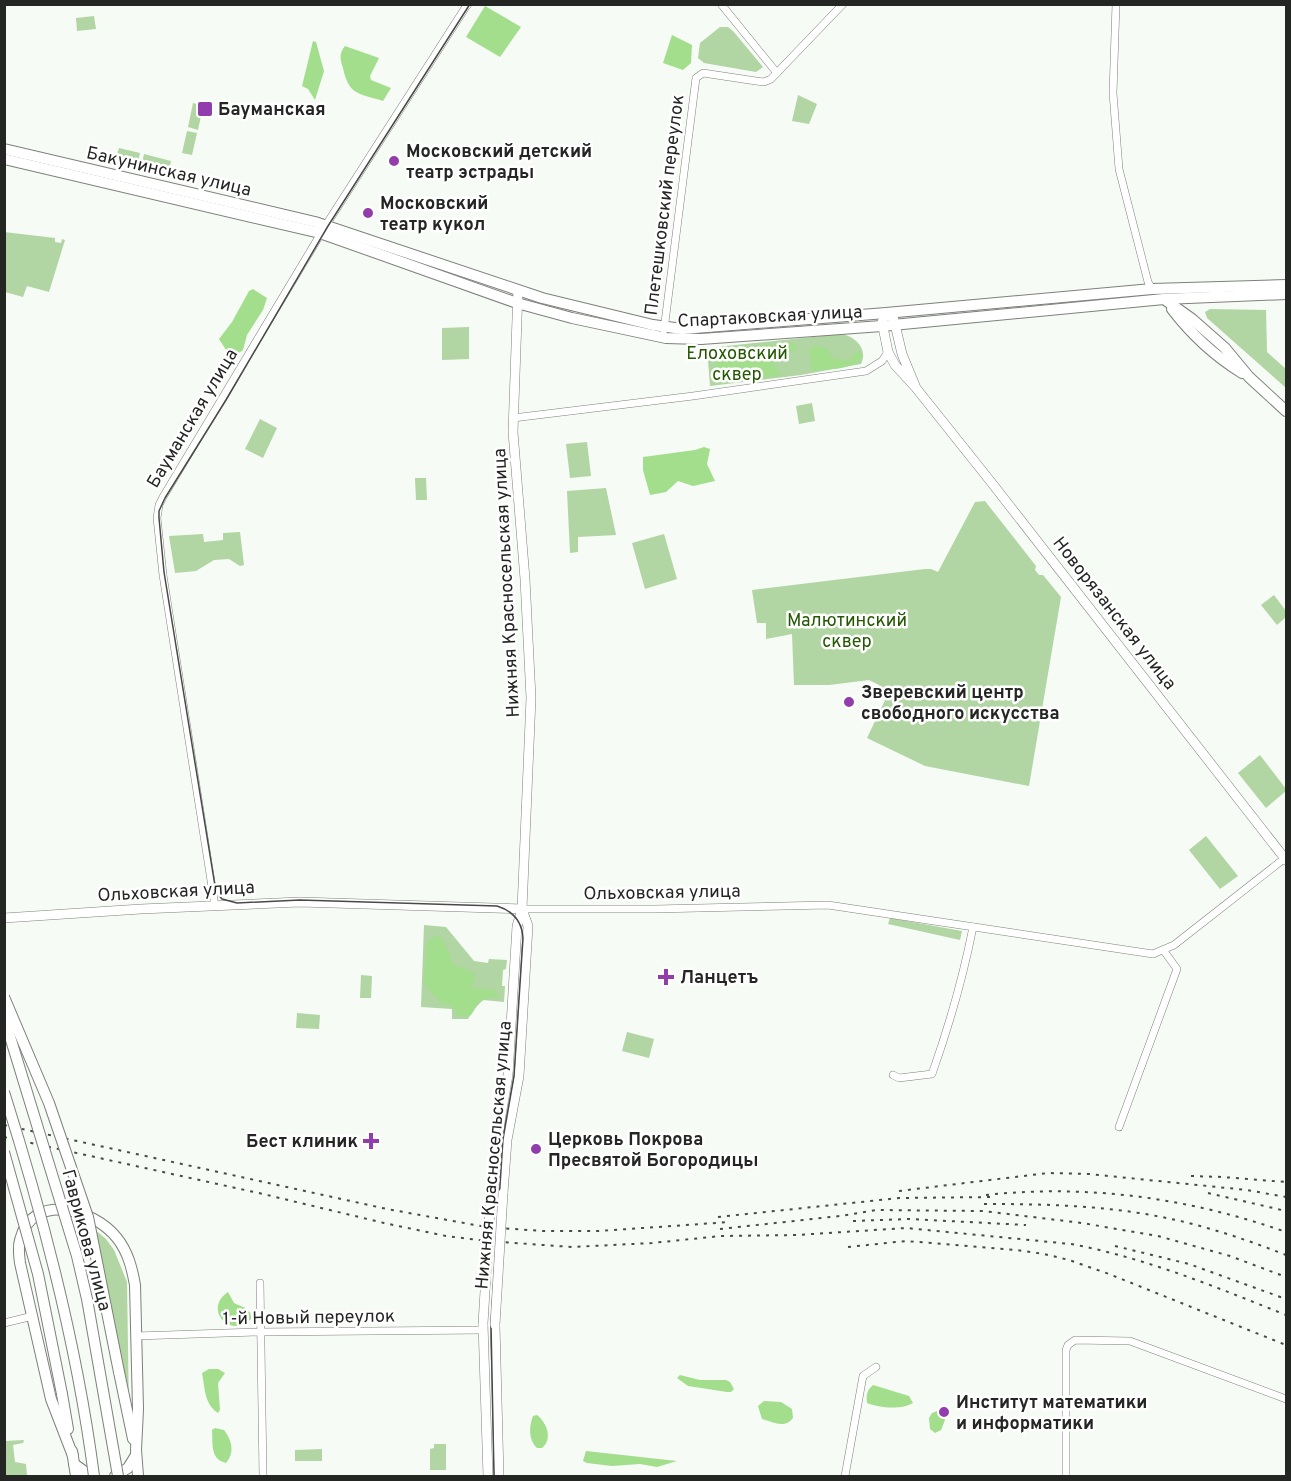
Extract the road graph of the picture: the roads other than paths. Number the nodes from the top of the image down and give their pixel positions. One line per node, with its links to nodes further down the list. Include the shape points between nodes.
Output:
1 (721, 4): 5 (street)
2 (843, 4): 5 (street, Плетешковский переулок)
3 (1116, 4): 10 (street, via 1113,93 1119,169)
4 (466, 5): 8 (street, Бауманская улица)
5 (777, 73): 18 (street, Плетешковский переулок, via 764,82 703,73 696,78)
6 (4, 149): 8 (main road, Бакунинская улица)
7 (4, 159): 8 (main road, Бакунинская улица)
8 (324, 229): 11 (main road, Спартаковская улица); 14 (main road, Спартаковская улица); 24 (street, Бауманская улица, via 163,497 157,518)
9 (1287, 285): 10 (main road, Спартаковская улица)
10 (1152, 289): 13 (main road); 15 (main road, Спартаковская улица)
11 (518, 290): 14 (street, Нижняя Красносельская улица); 18 (main road, Спартаковская улица)
12 (1287, 294): 13 (main road, Спартаковская улица)
13 (1164, 299): 16 (main road, Спартаковская улица); 21 (main road, via 1203,343)
14 (517, 303): 18 (main road, Спартаковская улица, via 572,318); 22 (street, Нижняя Красносельская улица)
15 (886, 314): 16 (street, Новорязанская улица, via 892,316); 17 (street); 18 (main road, Спартаковская улица)
16 (895, 325): 17 (main road, Спартаковская улица); 20 (street, Новорязанская улица)
17 (882, 326): 18 (main road, Спартаковская улица, via 701,339); 19 (street, Новорязанская улица)
18 (664, 333)
19 (888, 352): 20 (street, Новорязанская улица); 22 (street, via 866,371)
20 (916, 388): 23 (street, Новорязанская улица)
21 (1287, 411)
22 (513, 418): 25 (street, Нижняя Красносельская улица, via 531,698)
23 (1286, 859): 28 (street)
24 (215, 906): 25 (street, Ольховская улица, via 313,902); 26 (street, Ольховская улица)
25 (522, 909): 27 (street, Ольховская улица, via 828,905); 38 (street, Нижняя Красносельская улица, bridge, via 517,926 508,1075 491,1192); 51 (street, Нижняя Красносельская улица, bridge, via 528,926 522,1037 507,1140 495,1325)
26 (5, 918)
27 (973, 927): 28 (street, Ольховская улица, via 1142,954); 31 (street, via 955,1006 932,1074)
28 (1164, 951): 33 (street, via 1177,969)
29 (4, 997): 43 (main road, bridge, via 49,1103 88,1217)
30 (4, 1017): 47 (main road, Гаврикова улица, bridge, via 77,1256)
31 (893, 1076)
32 (4, 1092): 46 (main road, Гаврикова улица, bridge, via 65,1307)
33 (1119, 1127)
34 (4, 1152): 44 (main road, bridge, via 38,1274)
35 (260, 1283): 39 (street)
36 (33, 1316): 37 (street); 40 (main road, via 20,1263 21,1236 35,1216 48,1210 70,1210 103,1225 126,1251 135,1285); 44 (main road, via 51,1399)
37 (4, 1323)
38 (483, 1327): 39 (street, 1-й Новый переулок); 50 (street, Нижняя Красносельская улица)
39 (259, 1332): 40 (street, 1-й Новый переулок); 49 (street)
40 (136, 1336): 43 (main road)
41 (876, 1367): 52 (street, via 863,1376)
42 (1287, 1399): 53 (street, via 1130,1341 1076,1340 1066,1350)
43 (136, 1453): 47 (main road, via 128,1468); 48 (main road)
44 (73, 1460): 45 (main road); 46 (main road)
45 (76, 1476)
46 (93, 1476)
47 (116, 1476)
48 (138, 1476)
49 (263, 1476)
50 (488, 1476)
51 (499, 1476)
52 (845, 1476)
53 (1066, 1476)

